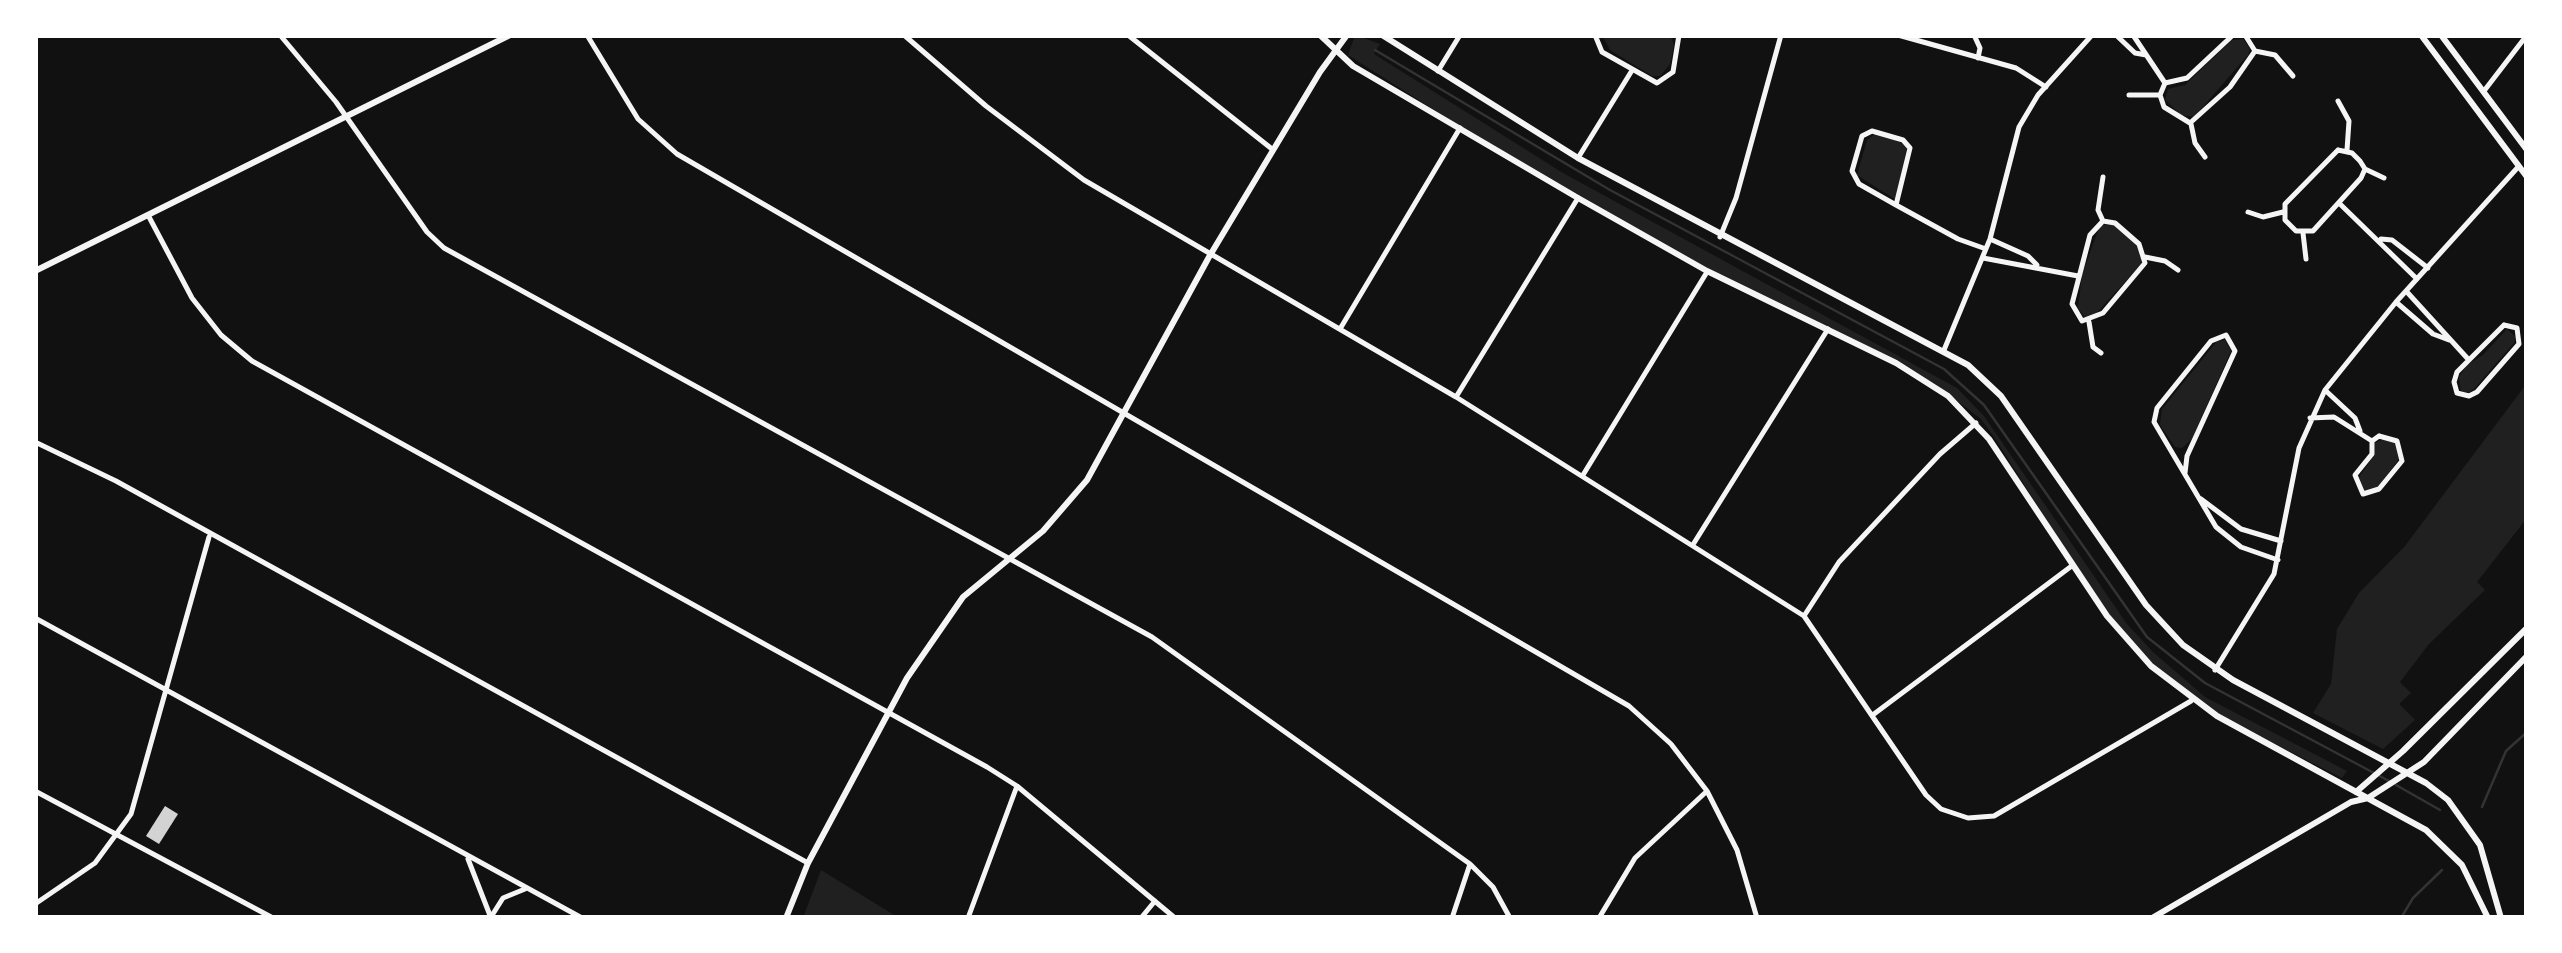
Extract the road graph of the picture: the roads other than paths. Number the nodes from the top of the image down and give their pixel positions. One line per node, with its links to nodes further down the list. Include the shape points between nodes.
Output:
1 (280, 35): 36 (street)
2 (510, 35): 36 (street)
3 (587, 35): 84 (street, via 630,107 667,147)
4 (904, 35): 62 (street, via 1084,180)
5 (1128, 35): 40 (street)
6 (1320, 35): 23 (street)
7 (1347, 35): 23 (street)
8 (1382, 35): 28 (street)
9 (1460, 35): 28 (street)
10 (1595, 35): 27 (street, via 1599,50)
11 (1679, 35): 27 (street, via 1666,80 1652,82)
12 (1782, 35): 58 (street)
13 (1898, 35): 26 (street)
14 (1974, 35): 26 (street)
15 (2092, 35): 31 (street)
16 (2116, 35): 25 (street, via 2135,54)
17 (2134, 35): 25 (street)
18 (2232, 35): 30 (street, via 2187,78)
19 (2245, 35): 24 (street)
20 (2421, 35): 45 (street)
21 (2442, 35): 32 (street)
22 (2527, 35): 32 (street)
23 (1334, 51): 38 (street); 40 (street)
24 (2255, 52): 29 (street, via 2275,55); 37 (street, via 2230,87)
25 (2146, 55): 30 (street)
26 (1978, 58): 31 (street, via 2016,68)
27 (1632, 70): 44 (street)
28 (1438, 71): 44 (street)
29 (2293, 76)
30 (2165, 83): 34 (street)
31 (2046, 87): 59 (street, via 2014,139)
32 (2484, 91): 39 (street)
33 (2129, 94): 34 (street)
34 (2160, 95): 37 (street, via 2170,113)
35 (2338, 101): 41 (street, via 2349,121)
36 (346, 117): 55 (street); 98 (street, via 426,232 453,255)
37 (2190, 123): 43 (street)
38 (1460, 128): 50 (street); 76 (street)
39 (2522, 136): 42 (street)
40 (1272, 150): 62 (street)
41 (2346, 150): 46 (street); 54 (street, via 2331,156)
42 (2527, 150)
43 (2204, 157)
44 (1578, 158): 58 (street)
45 (2519, 166): 48 (street); 67 (street)
46 (2365, 169): 49 (street); 51 (street)
47 (2102, 176): 56 (street)
48 (2527, 176)
49 (2384, 178)
50 (1578, 198): 69 (street); 83 (street)
51 (2340, 204): 57 (street); 60 (street)
52 (1896, 205): 52 (street, via 1910,148 1872,131 1862,136 1854,178); 61 (street)
53 (2248, 212): 54 (street)
54 (2283, 212): 57 (street)
55 (148, 215): 70 (street); 110 (street, via 192,298 252,361)
56 (2103, 221): 63 (street, via 2127,233); 71 (street, via 2090,235)
57 (2303, 233): 65 (street)
58 (1720, 236): 79 (street)
59 (1990, 239): 61 (street); 66 (street)
60 (2379, 239): 67 (street, via 2392,240); 72 (street)
61 (1986, 249): 64 (street)
62 (1209, 257): 76 (street); 84 (street)
63 (2144, 257): 68 (street); 75 (street, via 2103,314)
64 (1983, 258): 66 (street); 79 (street)
65 (2306, 259)
66 (2037, 266): 71 (street)
67 (2428, 268): 72 (street)
68 (2178, 270)
69 (1708, 271): 77 (street); 93 (street)
70 (35, 272)
71 (2078, 276): 75 (street, via 2074,312)
72 (2417, 279): 73 (street)
73 (2406, 291): 74 (street); 78 (street)
74 (2396, 302): 78 (street); 82 (street)
75 (2089, 322): 80 (street, via 2093,348)
76 (1340, 329): 83 (street)
77 (1828, 329): 86 (street, via 1933,385); 97 (street)
78 (2449, 340): 81 (street)
79 (1944, 350): 107 (street, via 2001,396 2146,605)
80 (2101, 354)
81 (2468, 359): 81 (street, via 2454,382 2457,393 2469,396 2519,344 2520,332 2504,326)
82 (2325, 390): 85 (street); 87 (street)
83 (1456, 397): 93 (street)
84 (1125, 411): 98 (street, via 1074,498); 115 (street, via 1603,687 1657,730)
85 (2310, 418): 87 (street, via 2334,417); 96 (street)
86 (1976, 423): 100 (street); 101 (street, via 1839,562)
87 (2360, 431): 88 (street)
88 (2372, 441): 88 (street, via 2372,454 2355,474 2363,494 2379,490 2404,454 2392,436)
89 (35, 442): 95 (street)
90 (2193, 446): 91 (street); 91 (street, via 2235,351 2226,335 2213,338 2155,410 2154,424); 92 (street)
91 (2170, 450): 92 (street)
92 (2185, 473): 94 (street)
93 (1584, 474): 97 (street)
94 (2200, 498): 96 (street, via 2241,529); 99 (street, via 2232,542)
95 (209, 536): 108 (street); 122 (street)
96 (2281, 541): 99 (street)
97 (1694, 543): 101 (street)
98 (1008, 560): 110 (street, via 956,605); 123 (street, via 1152,637)
99 (2278, 560): 107 (street, via 2262,599)
100 (2073, 565): 109 (street, via 2126,639); 111 (street)
101 (1804, 616): 111 (street)
102 (35, 618): 108 (street)
103 (2527, 628): 104 (street)
104 (2516, 638): 105 (street); 112 (street)
105 (2527, 642)
106 (2527, 656): 113 (street)
107 (2216, 670): 112 (street)
108 (167, 690): 120 (street, via 137,799); 121 (street)
109 (2191, 700): 111 (street, via 1994,816 1977,818 1950,813 1926,796); 117 (street)
110 (889, 711): 114 (street); 122 (street)
111 (1874, 714)
112 (2386, 767): 113 (street); 117 (street)
113 (2406, 773): 118 (street); 140 (street, via 2438,791 2466,820)
114 (1017, 786): 125 (street); 131 (street)
115 (1707, 791): 136 (street, via 1635,858); 137 (street, via 1737,850)
116 (35, 792): 120 (street)
117 (2356, 792): 118 (street); 119 (street)
118 (2368, 798): 119 (street); 139 (street, via 2451,852)
119 (2351, 802): 138 (street)
120 (118, 836): 126 (street, via 95,863); 127 (street)
121 (467, 856): 124 (street); 128 (street)
122 (808, 863): 130 (street)
123 (1470, 864): 134 (street); 135 (street)
124 (528, 888): 128 (street, via 503,898); 129 (street)
125 (1155, 900): 132 (street); 133 (street)
126 (35, 904)
127 (273, 918)
128 (491, 918)
129 (582, 918)
130 (786, 918)
131 (968, 918)
132 (1141, 918)
133 (1175, 918)
134 (1452, 918)
135 (1510, 918)
136 (1599, 918)
137 (1757, 918)
138 (2152, 918)
139 (2488, 918)
140 (2502, 918)

